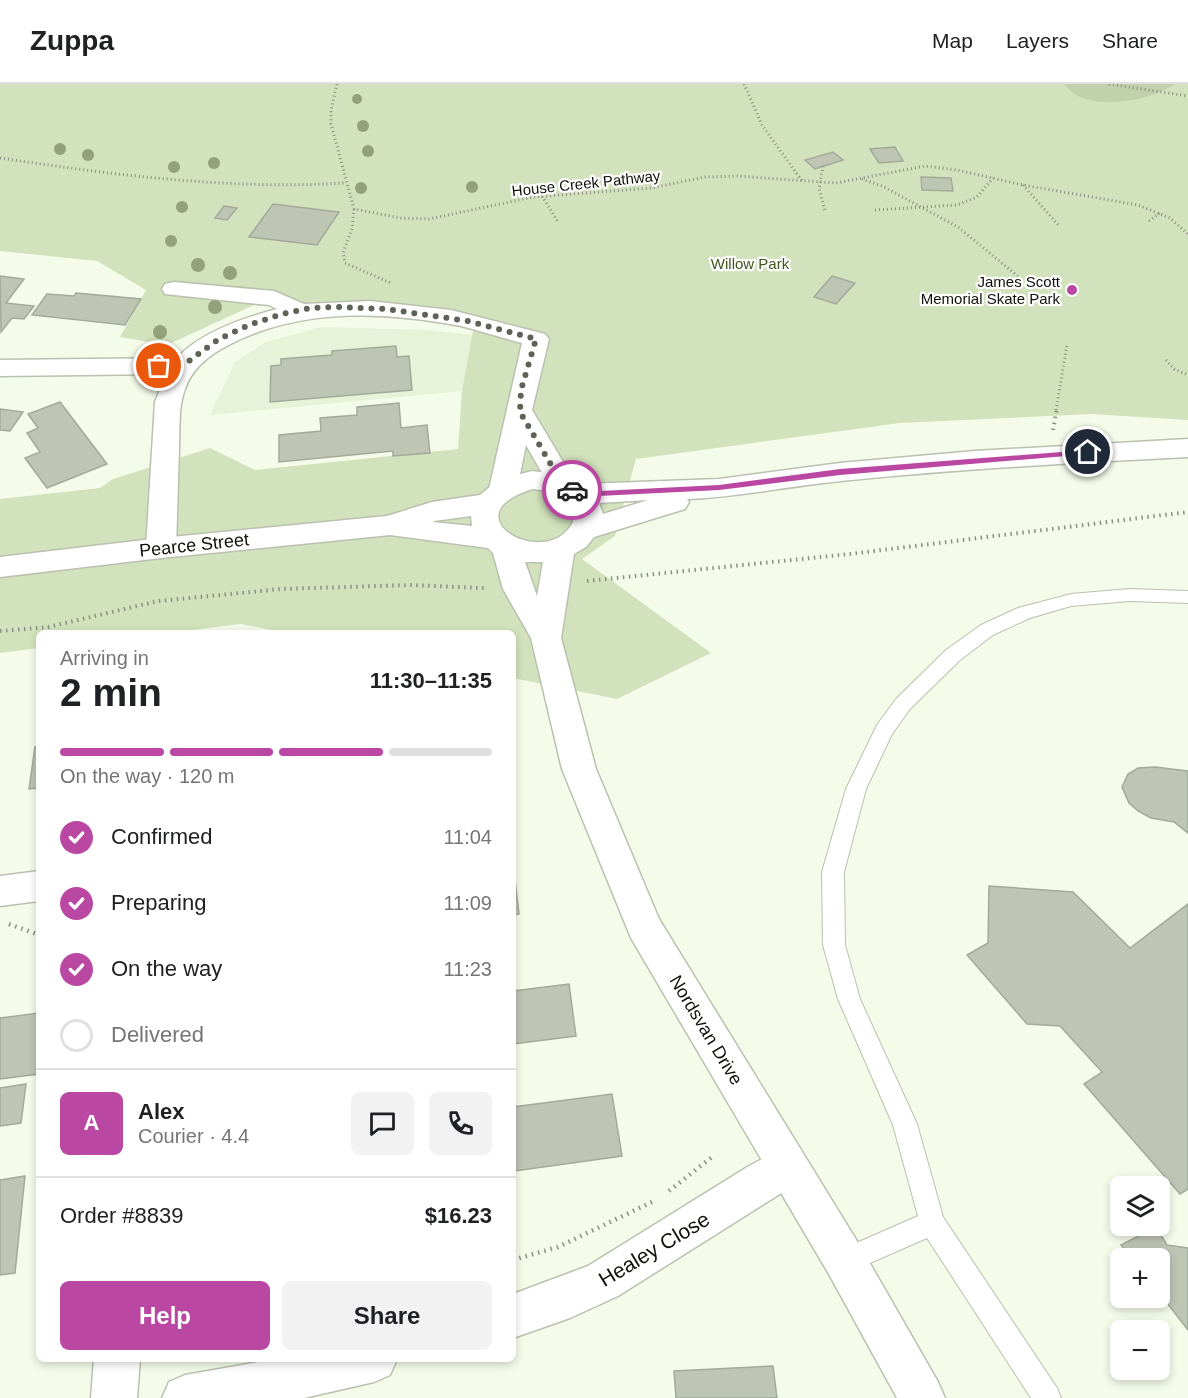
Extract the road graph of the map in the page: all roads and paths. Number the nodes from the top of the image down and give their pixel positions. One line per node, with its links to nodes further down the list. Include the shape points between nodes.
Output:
1 (337, 84): 10 (path, via 331,124)
2 (744, 84): 9 (path, via 762,125)
3 (1109, 84): 4 (path)
4 (1188, 96)
5 (0, 158): 10 (path, via 193,181 286,186)
6 (823, 166): 11 (path)
7 (993, 178): 8 (path, House Creek Pathway, via 925,166); 12 (path, House Creek Pathway); 14 (path, via 968,202)
8 (861, 179): 11 (path, House Creek Pathway); 14 (path)
9 (802, 182): 11 (path, House Creek Pathway); 13 (path, House Creek Pathway, via 722,176 636,190)
10 (346, 183): 15 (path)
11 (820, 183): 17 (path)
12 (1023, 185): 18 (path, House Creek Pathway, via 1138,205); 21 (path)
13 (542, 196): 15 (path, House Creek Pathway, via 429,219); 20 (path)
14 (921, 207): 16 (path); 23 (path, via 958,227)
15 (354, 209): 24 (path, via 343,253 345,263)
16 (875, 210)
17 (825, 211)
18 (1160, 213): 19 (path); 22 (path, House Creek Pathway)
19 (1149, 221)
20 (558, 222)
21 (1059, 226)
22 (1188, 234)
23 (1020, 278)
24 (396, 284)
25 (174, 289): 26 (street, via 274,298)
26 (299, 311): 29 (street, via 249,325 219,339); 32 (street, via 338,307 386,309 468,321 536,339 521,390)
27 (1067, 345): 34 (path)
28 (1166, 360): 31 (path)
29 (182, 366): 30 (street); 42 (street, via 168,402)
30 (0, 368)
31 (1188, 375)
32 (520, 412): 36 (street); 37 (street)
33 (1188, 448): 34 (street)
34 (1047, 454): 35 (street, via 840,472)
35 (719, 488): 36 (street); 40 (street)
36 (571, 490): 37 (street, via 548,481 532,480); 40 (street, via 588,509 589,520)
37 (495, 496): 39 (street, Pearce Street); 41 (street, via 483,515 485,528)
38 (1188, 512): 45 (path)
39 (388, 526): 41 (street, Pearce Street); 42 (street, Pearce Street)
40 (584, 530): 43 (street)
41 (500, 543): 43 (street, via 535,552); 46 (street, Nordsvan Drive)
42 (161, 548): 44 (street, Pearce Street)
43 (560, 548): 45 (street, Nordsvan Drive)
44 (0, 567)
45 (552, 586): 49 (street, Nordsvan Drive)
46 (518, 589): 48 (path, via 411,585 281,589 159,601 48,627); 49 (street, Nordsvan Drive)
47 (1188, 597): 55 (lane, via 1130,595 1071,600 1024,612 987,630 953,655 903,704 884,730 856,789 833,872 834,945 849,999 905,1124)
48 (0, 631)
49 (546, 638): 54 (street, Nordsvan Drive, via 579,769 644,927)
50 (36, 888): 51 (street)
51 (2, 906): 52 (path)
52 (36, 933)
53 (712, 1157): 56 (path, via 662,1197 558,1247)
54 (787, 1166): 57 (street, Nordsvan Drive); 58 (street, Healey Close, via 601,1282)
55 (932, 1223): 57 (lane); 64 (lane)
56 (516, 1259)
57 (845, 1261): 63 (street, Nordsvan Drive)
58 (516, 1315)
59 (117, 1362): 61 (street)
60 (361, 1362): 62 (street)
61 (114, 1398)
62 (185, 1398)
63 (922, 1398)
64 (1047, 1398)

